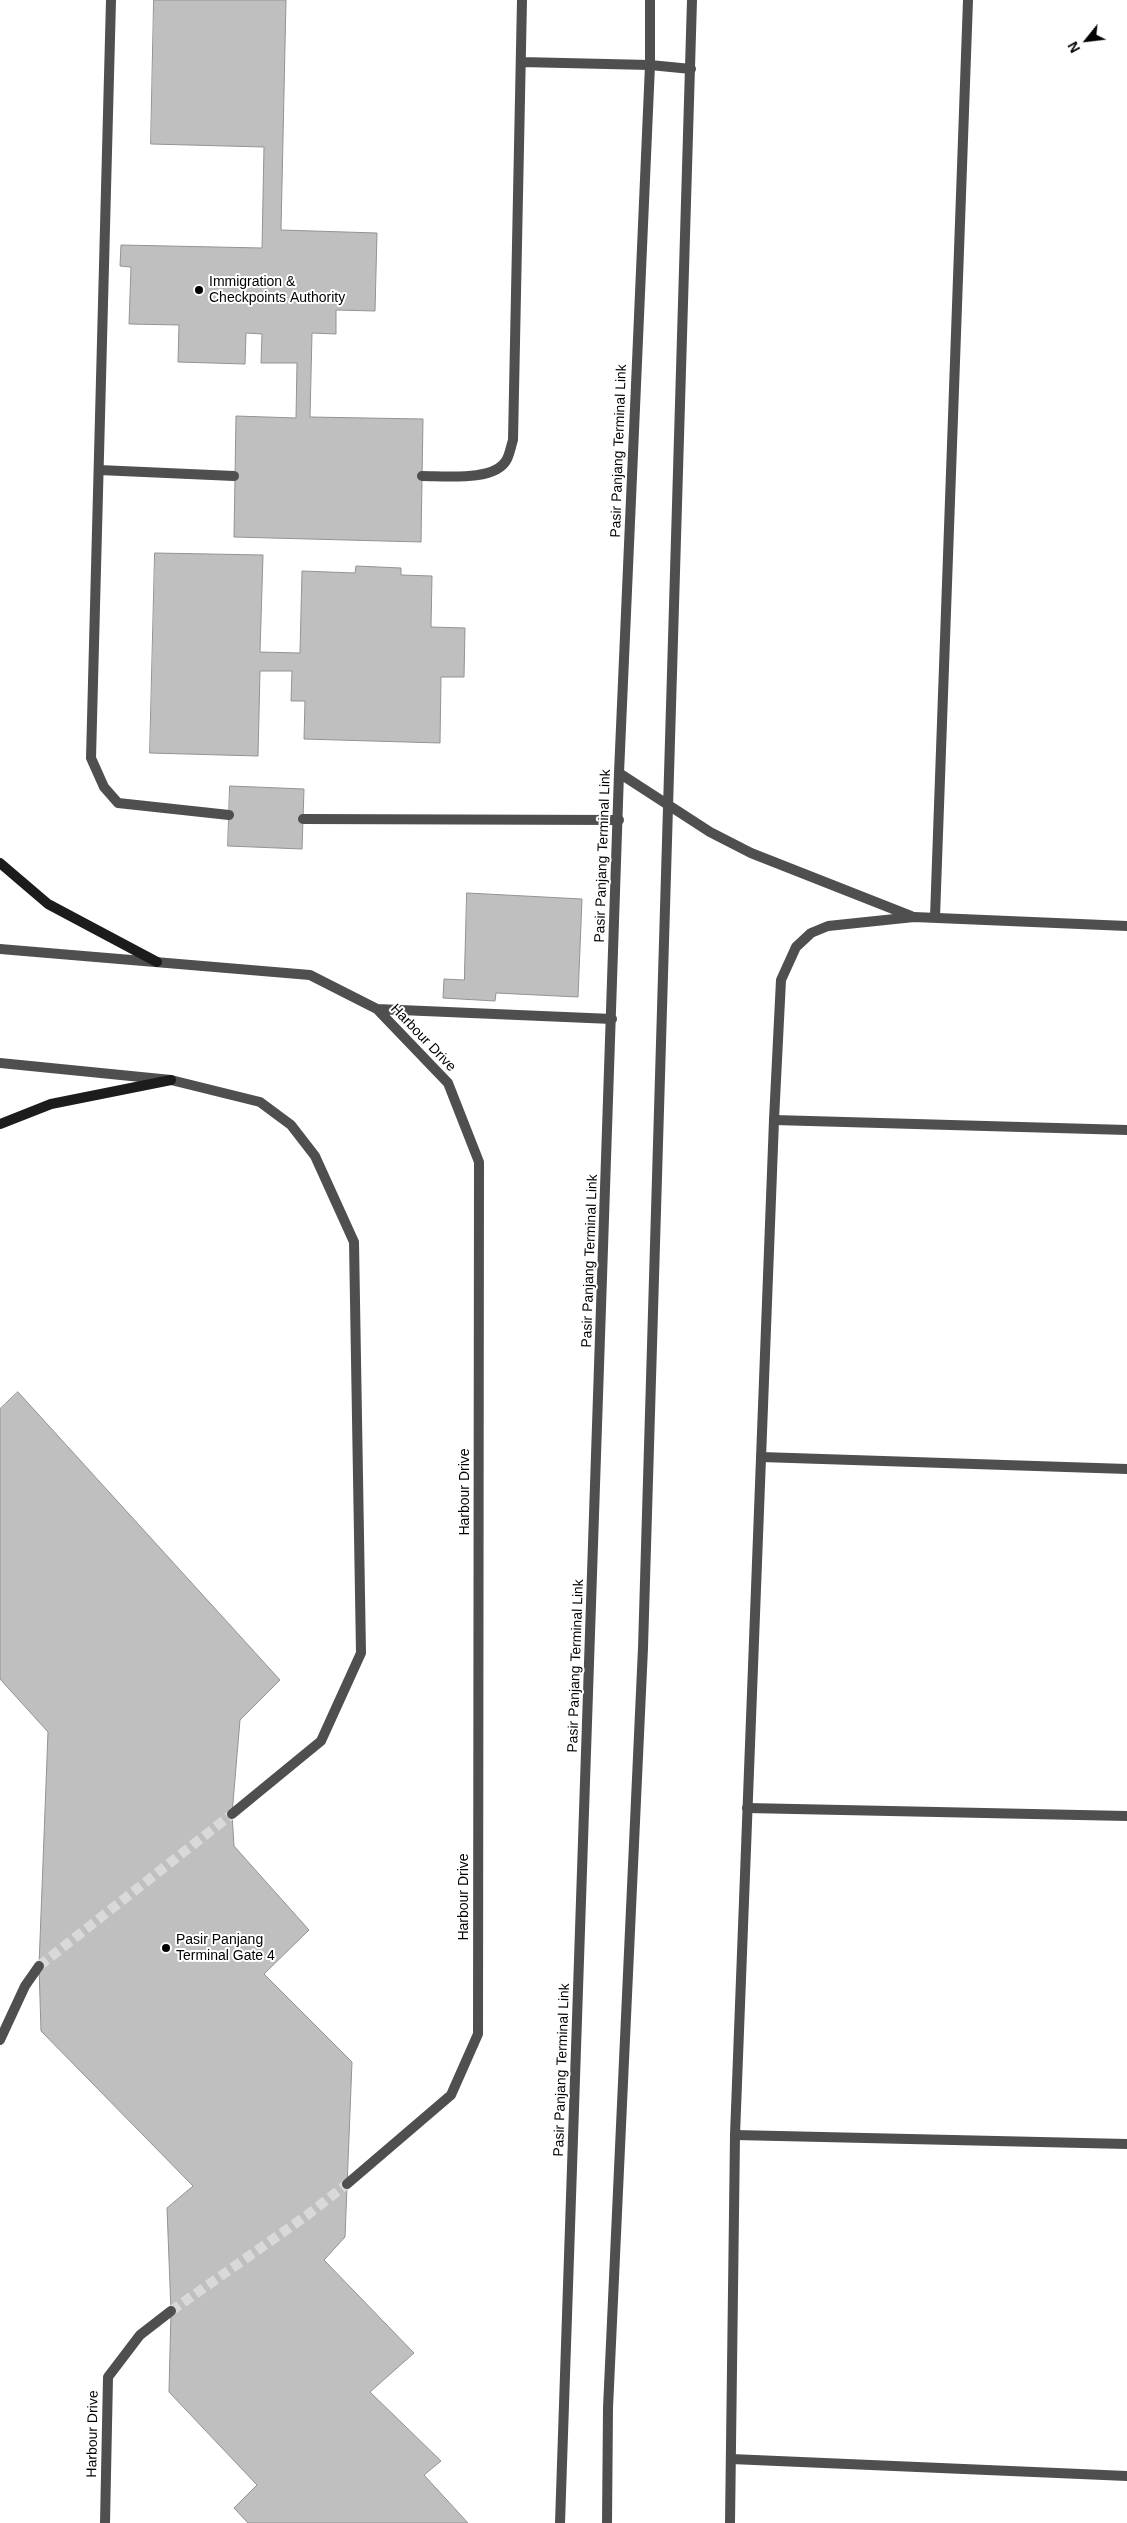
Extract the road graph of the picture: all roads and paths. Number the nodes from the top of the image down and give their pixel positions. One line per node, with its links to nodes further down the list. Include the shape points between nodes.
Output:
1 (111, 0): 9 (street)
2 (522, 0): 6 (street)
3 (650, 0): 7 (street, Pasir Panjang Terminal Link)
4 (692, 0): 8 (street)
5 (968, 0): 19 (street)
6 (521, 62): 7 (street); 11 (street, via 512,440 507,460 495,470 476,476)
7 (650, 65): 8 (street); 12 (street, Pasir Panjang Terminal Link)
8 (691, 69): 13 (street)
9 (98, 470): 10 (street); 14 (street, via 91,758 104,786 118,803)
10 (234, 476)
11 (422, 476)
12 (619, 773): 13 (street); 16 (street, Pasir Panjang Terminal Link)
13 (670, 806): 18 (street, via 751,853); 45 (street, via 643,1648 608,2408)
14 (229, 815)
15 (303, 819): 16 (street)
16 (619, 820): 24 (street, Pasir Panjang Terminal Link)
17 (0, 863): 22 (main road, via 48,904)
18 (914, 917): 19 (street); 27 (street, via 828,926 811,933 796,947 781,980)
19 (935, 917): 20 (street)
20 (1127, 926)
21 (0, 950): 22 (street, Harbour Drive)
22 (157, 962): 23 (street, Harbour Drive, via 310,976)
23 (377, 1009): 24 (street); 39 (street, Harbour Drive, via 448,1083 479,1162 478,2034 451,2095)
24 (612, 1019): 44 (street, Pasir Panjang Terminal Link)
25 (0, 1063): 26 (street)
26 (171, 1080): 28 (main road, via 51,1104); 33 (street, via 260,1102 291,1125 315,1156 354,1242 361,1653 321,1742)
27 (774, 1120): 29 (street); 30 (street)
28 (0, 1124)
29 (1127, 1130)
30 (761, 1457): 31 (street); 32 (street)
31 (1127, 1469)
32 (747, 1808): 34 (street); 37 (street)
33 (232, 1814)
34 (1127, 1816)
35 (39, 1966): 36 (street, via 25,1986)
36 (0, 2040)
37 (735, 2135): 38 (street); 41 (street)
38 (1127, 2144)
39 (347, 2184)
40 (171, 2311): 43 (street, Harbour Drive, via 140,2335 108,2377)
41 (730, 2459): 42 (street); 46 (street)
42 (1127, 2476)
43 (105, 2523)
44 (560, 2523)
45 (607, 2523)
46 (730, 2523)

